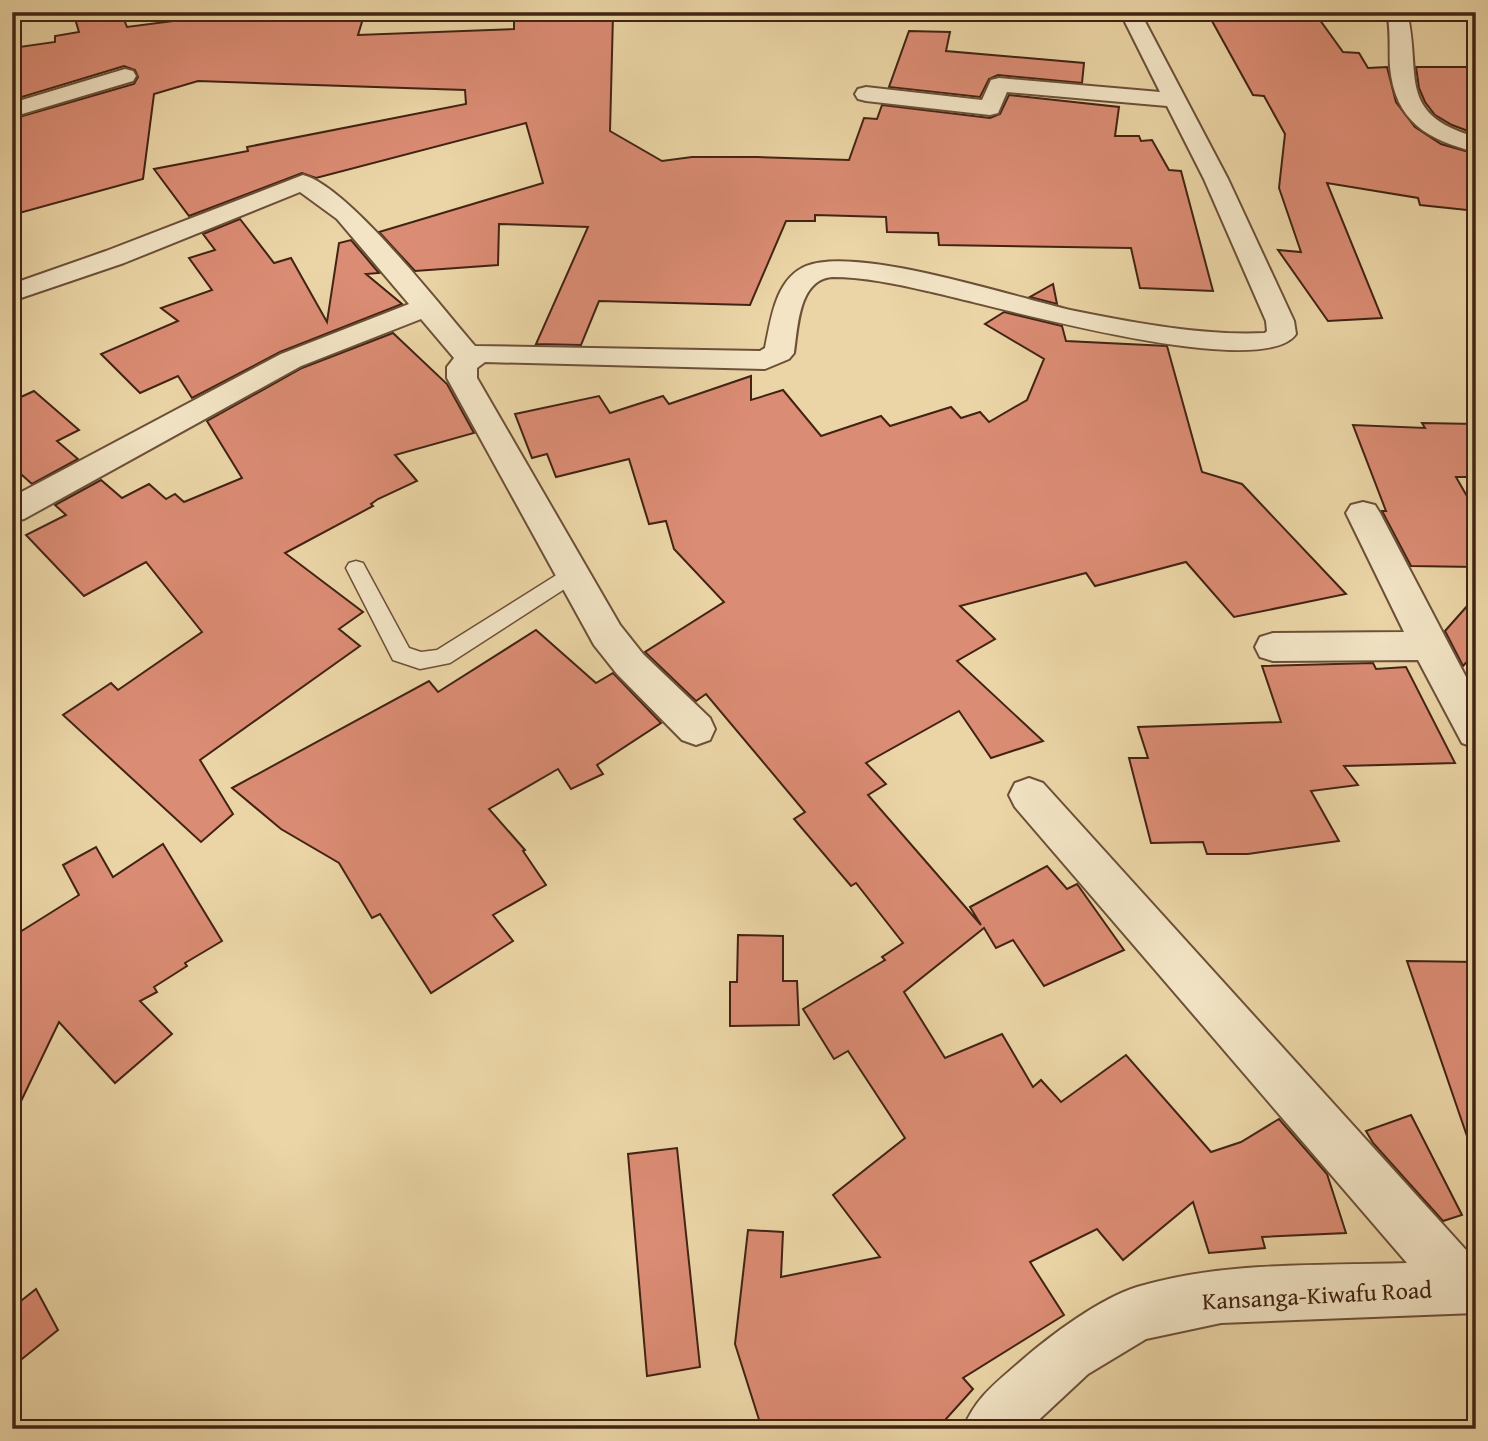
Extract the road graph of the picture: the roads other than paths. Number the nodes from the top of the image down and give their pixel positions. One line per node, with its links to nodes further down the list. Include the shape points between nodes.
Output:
1 (1130, 12): 5 (street)
2 (1397, 12): 7 (street, via 1401,69 1414,113 1448,138)
3 (125, 76): 6 (street)
4 (866, 94): 5 (street, via 990,108 999,85)
5 (1175, 100): 10 (street, via 1280,321 1282,334 1275,339 1167,337 1100,325 971,291 838,269 815,272 802,280 790,302 779,353 765,360 481,353)
6 (12, 110)
7 (1476, 145)
8 (12, 293): 9 (street, via 303,182 346,214)
9 (426, 307): 10 (street); 11 (street, via 291,360)
10 (470, 358): 14 (street, via 462,367 462,378)
11 (12, 512)
12 (1363, 513): 15 (street)
13 (356, 568): 14 (lane, via 401,654 420,661 442,657)
14 (573, 574): 17 (street, via 607,635 630,664)
15 (1429, 646): 16 (street); 18 (street)
16 (1273, 647)
17 (696, 729)
18 (1476, 732)
19 (1030, 795): 20 (street)
20 (1470, 1287): 21 (street, Kansanga-Kiwafu Road, via 1221,1296 1137,1314 1069,1355)
21 (991, 1429)

